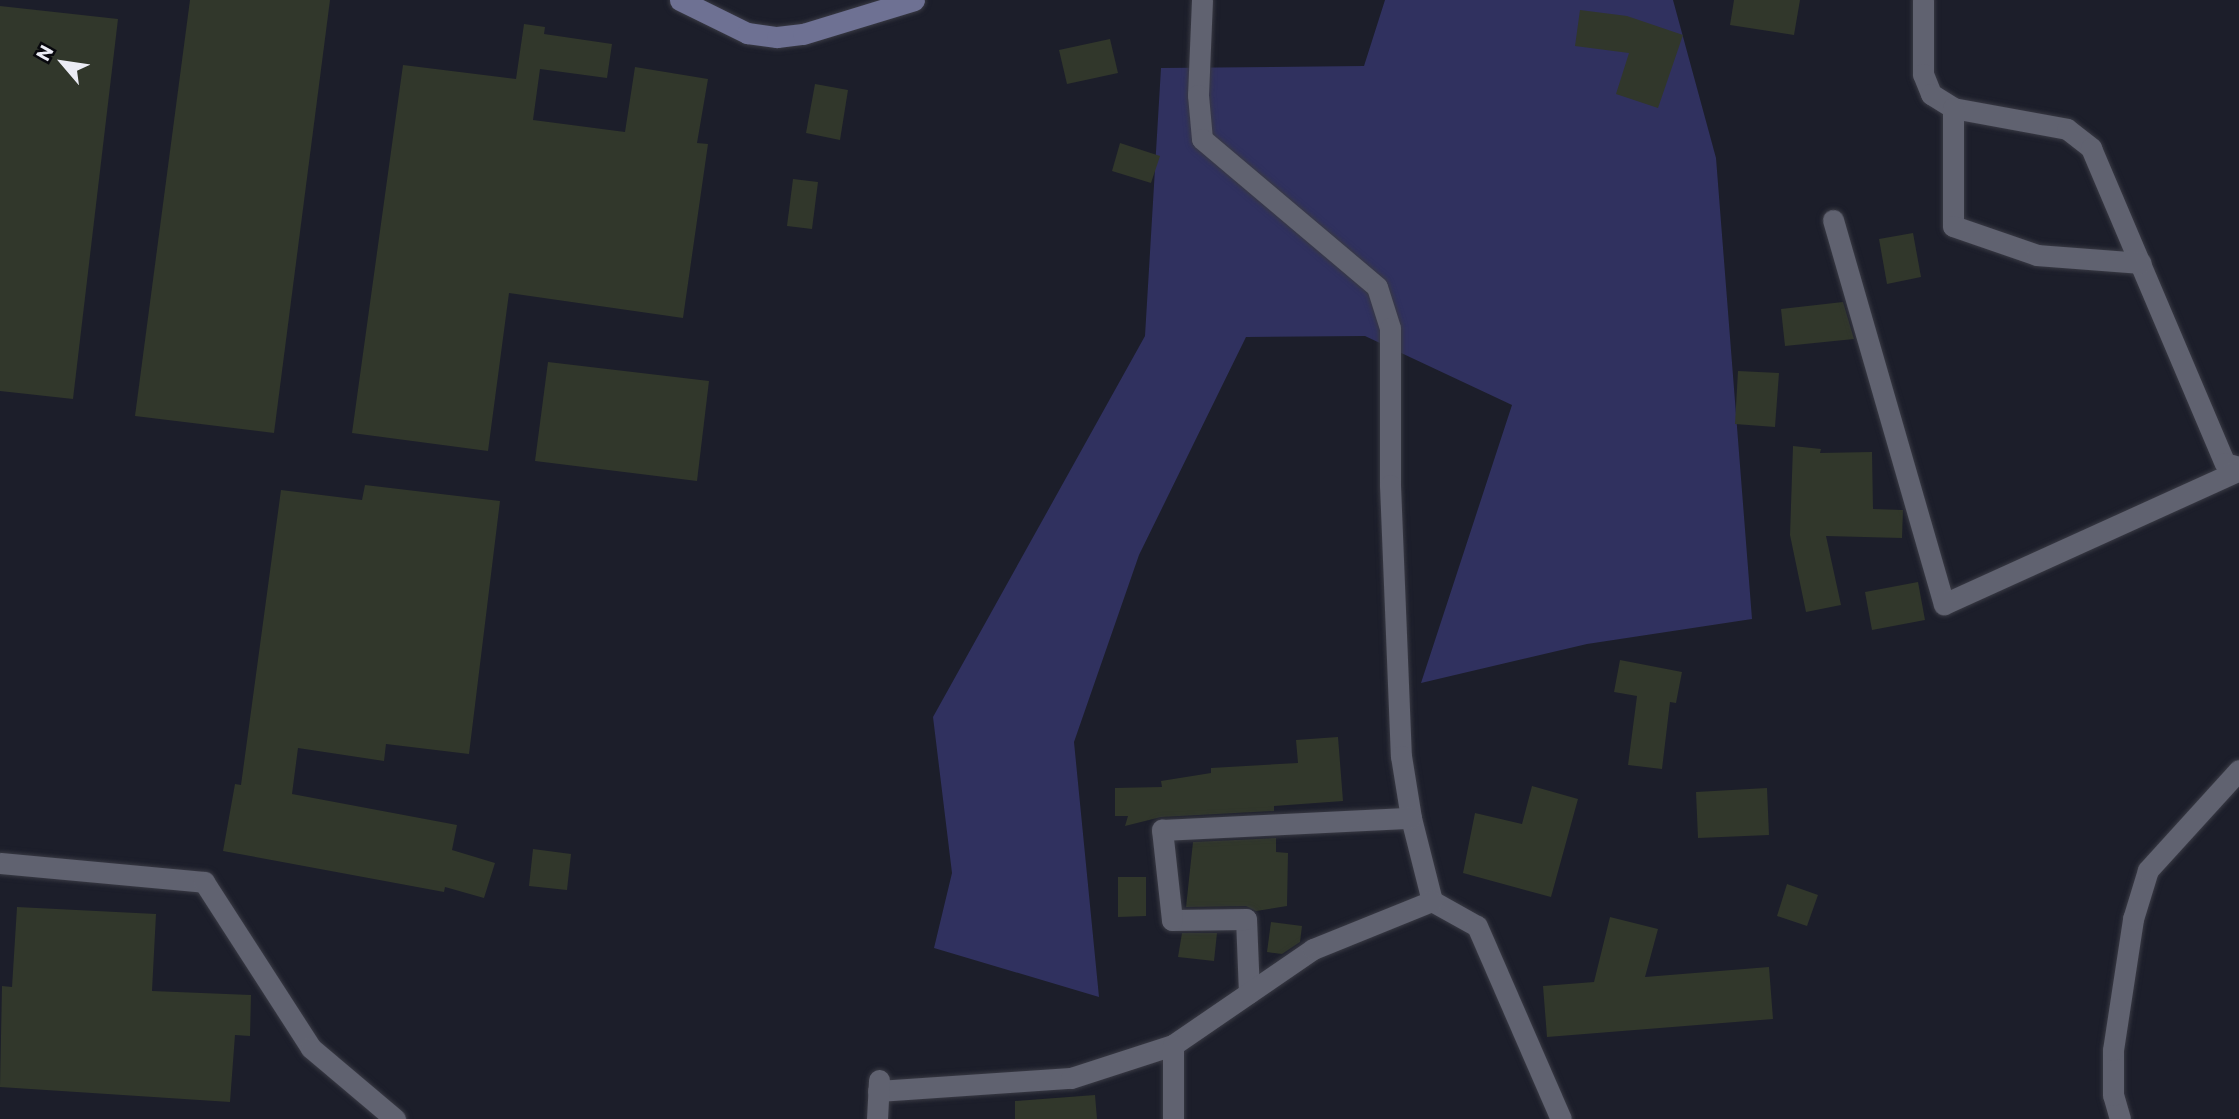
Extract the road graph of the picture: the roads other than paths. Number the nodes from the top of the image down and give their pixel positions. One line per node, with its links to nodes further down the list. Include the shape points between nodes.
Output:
1 (680, 0): 2 (street, via 747,33 777,37 803,34)
2 (914, 0)
3 (1202, 0): 10 (street, via 1198,95 1202,139 1377,287 1390,328 1390,485 1401,756)
4 (1923, 0): 5 (street, via 1923,74 1931,94)
5 (1953, 108): 7 (street, via 2067,129 2091,148); 7 (street, via 1953,226 2037,255)
6 (1832, 220): 8 (street, via 1944,604)
7 (2141, 263): 8 (street, via 2225,463)
8 (2239, 469)
9 (2239, 770): 19 (street, via 2148,870 2133,919 2113,1050 2113,1095)
10 (1411, 818): 12 (street); 13 (street, via 1162,830 1172,920 1246,919)
11 (0, 863): 15 (street, via 204,882 311,1048)
12 (1432, 901): 13 (street, via 1313,949); 18 (street, via 1477,926)
13 (1249, 993): 14 (street)
14 (1173, 1045): 16 (street, via 1071,1078 879,1086); 17 (street)
15 (395, 1119)
16 (877, 1119)
17 (1173, 1119)
18 (1561, 1119)
19 (2120, 1119)

